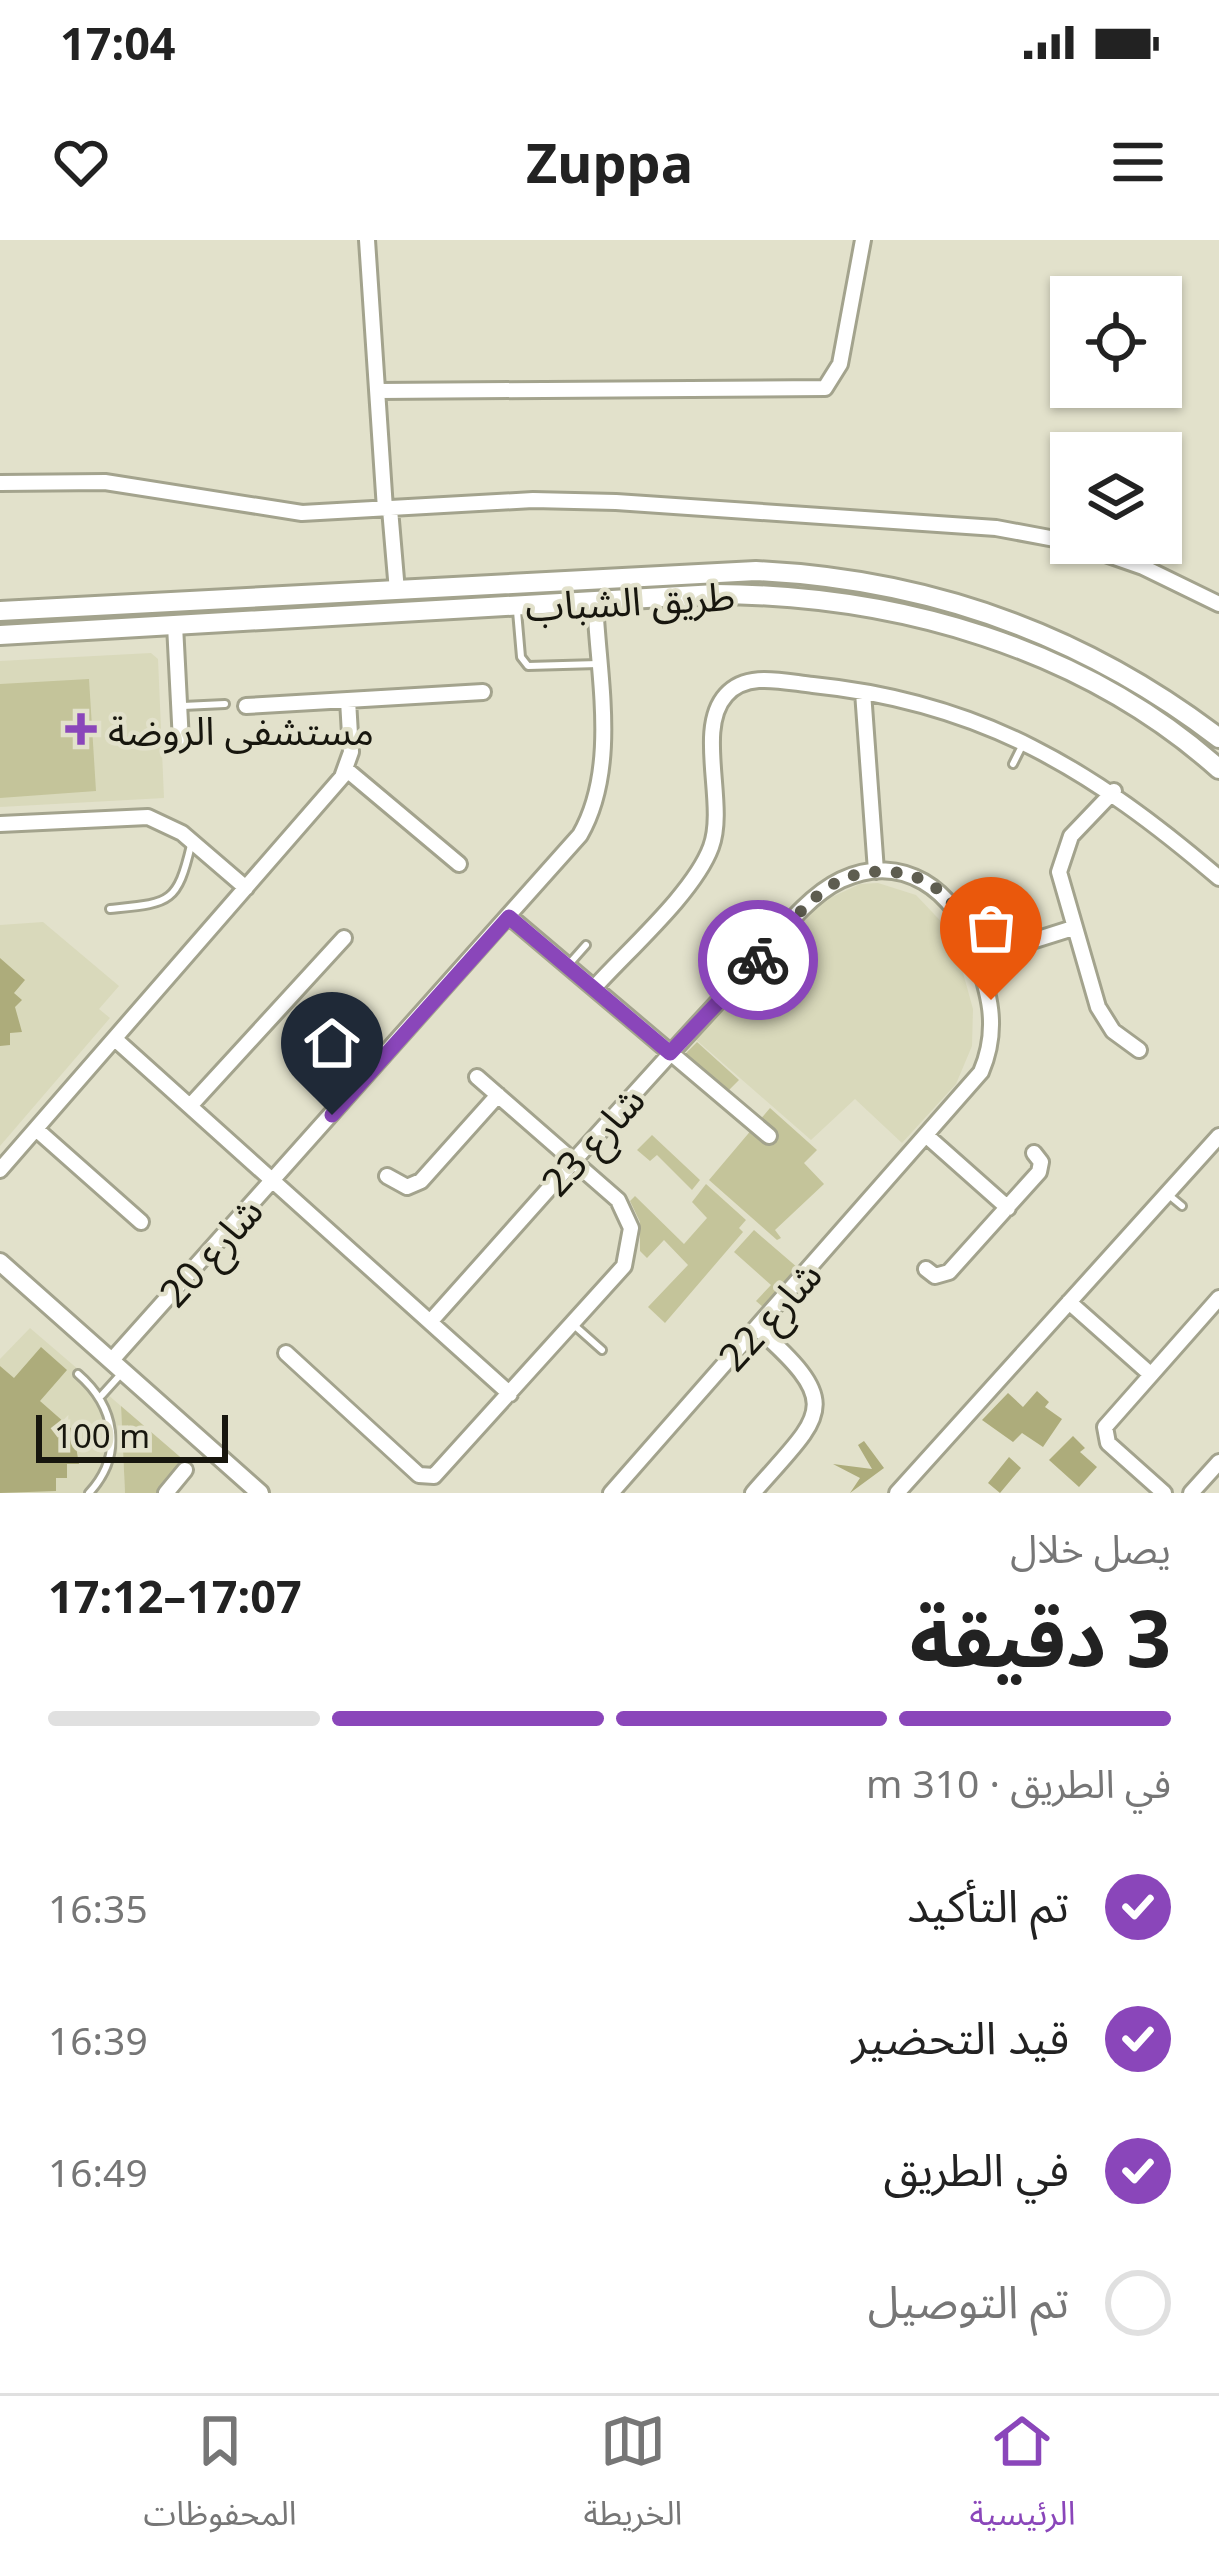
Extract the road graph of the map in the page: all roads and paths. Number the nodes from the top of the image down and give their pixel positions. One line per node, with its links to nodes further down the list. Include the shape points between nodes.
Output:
1 (367, 240): 3 (street)
2 (863, 240): 3 (street, via 840,364 825,388)
3 (378, 391): 5 (street)
4 (0, 483): 5 (street, via 105,482 281,512)
5 (388, 509): 6 (street, via 616,502); 8 (street)
6 (1050, 538)
7 (1134, 564): 10 (street)
8 (397, 591): 12 (main road, طريق الشباب); 22 (main road, طريق الشباب, via 756,571 874,583 1059,640)
9 (595, 601): 11 (main road, طريق الشباب); 15 (street, شارع 20); 26 (main road, طريق الشباب, via 796,596 952,626 1082,678)
10 (1219, 604)
11 (516, 605): 13 (main road, طريق الشباب); 15 (lane, via 528,666)
12 (0, 611)
13 (175, 625): 14 (main road, طريق الشباب); 20 (street)
14 (0, 635)
15 (598, 664): 36 (street, شارع 20, via 602,767 594,808 571,849)
16 (483, 692): 18 (street)
17 (863, 692): 23 (street, via 949,711); 32 (street); 42 (street, via 760,680 723,698 714,721 717,824 707,856)
18 (348, 700): 21 (street); 27 (street)
19 (225, 704): 20 (lane)
20 (179, 706): 24 (street)
21 (246, 706)
22 (1219, 738)
23 (1024, 740): 25 (lane); 28 (street)
24 (181, 742)
25 (1013, 764)
26 (1219, 769)
27 (346, 770): 31 (street); 34 (street)
28 (1114, 791): 33 (street); 37 (street, via 1071,836 1060,861)
29 (0, 824): 30 (street, via 148,818)
30 (192, 841): 34 (street); 35 (lane, via 174,894 160,904)
31 (458, 864)
32 (876, 871): 40 (street, via 910,874 941,892 964,918); 45 (street, شارع 23, via 822,892)
33 (1219, 878)
34 (246, 888): 43 (street)
35 (110, 909)
36 (509, 917): 41 (street); 57 (street, شارع 20)
37 (1073, 928): 40 (street); 44 (street, via 1102,1015)
38 (344, 938): 48 (street)
39 (586, 945): 41 (lane)
40 (978, 958): 52 (street, via 993,1012 989,1050 968,1092)
41 (568, 966): 42 (street)
42 (594, 988): 45 (street)
43 (115, 1039): 48 (street); 49 (street)
44 (1138, 1050)
45 (670, 1053): 50 (street); 54 (street, شارع 23)
46 (477, 1077): 47 (street)
47 (498, 1095): 54 (street); 56 (street, via 417,1184)
48 (190, 1106): 57 (street)
49 (36, 1129): 55 (street); 61 (street)
50 (769, 1136)
51 (1219, 1136): 58 (street)
52 (928, 1137): 60 (street); 68 (street, شارع 22)
53 (1034, 1154): 60 (street, via 1039,1172)
54 (574, 1161): 66 (street, شارع 23); 67 (street, via 618,1200 632,1238 624,1266)
55 (0, 1170)
56 (387, 1176)
57 (273, 1181): 66 (street); 71 (street, شارع 20)
58 (1168, 1193): 59 (lane); 65 (street)
59 (1182, 1206)
60 (1008, 1208): 63 (street, via 949,1272)
61 (141, 1222)
62 (0, 1262): 71 (street)
63 (926, 1269)
64 (1219, 1298): 72 (street)
65 (1069, 1303): 72 (street); 75 (street)
66 (430, 1322): 76 (street)
67 (573, 1323): 69 (lane); 76 (street)
68 (758, 1328): 80 (street, شارع 22); 84 (street, via 807,1375 816,1411)
69 (602, 1350)
70 (286, 1353): 76 (street, via 424,1477 441,1470)
71 (117, 1366): 77 (lane); 83 (street)
72 (1149, 1373): 86 (street, via 1109,1415 1105,1437)
73 (78, 1374): 77 (lane)
74 (978, 1377): 75 (lane)
75 (991, 1389): 85 (street)
76 (510, 1394)
77 (102, 1395): 81 (lane, via 110,1456)
78 (1219, 1462): 87 (street)
79 (185, 1470): 82 (street)
80 (616, 1492)
81 (89, 1493)
82 (166, 1493)
83 (260, 1493)
84 (753, 1493)
85 (897, 1493)
86 (1165, 1493)
87 (1191, 1493)

